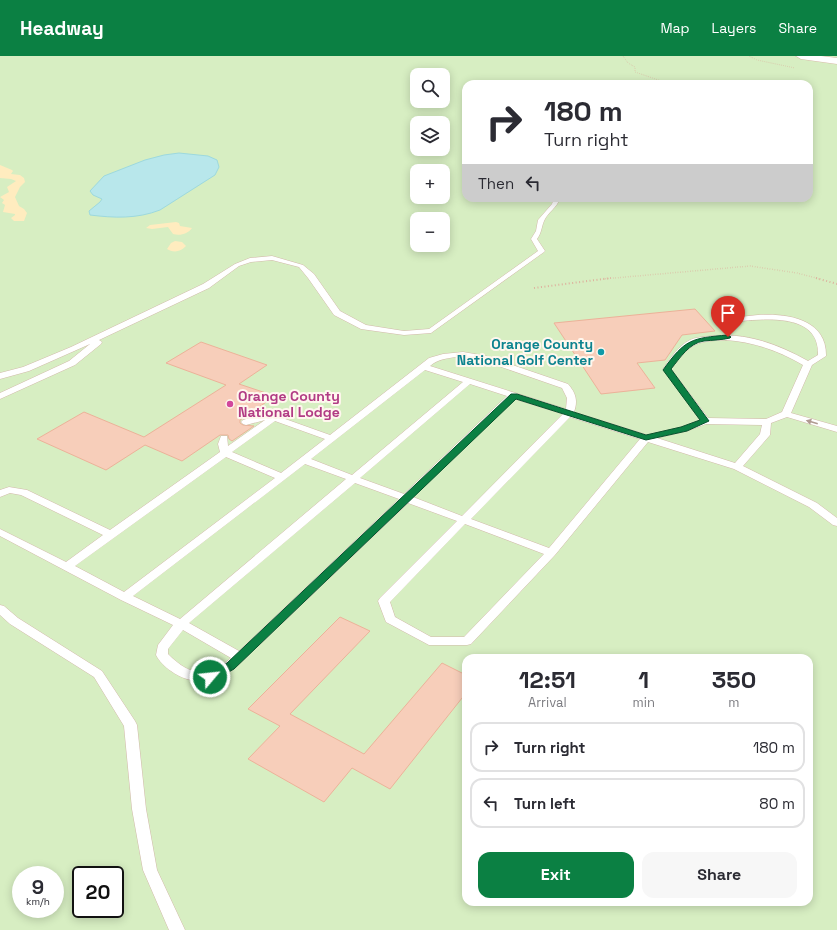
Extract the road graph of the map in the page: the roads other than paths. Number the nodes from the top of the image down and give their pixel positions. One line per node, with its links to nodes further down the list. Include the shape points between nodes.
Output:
1 (801, 56): 2 (street)
2 (837, 61)
3 (556, 202): 5 (lane, via 541,220 540,231 534,239 542,251 431,331 404,333 364,327 337,313 312,276 301,266 272,258 250,260 237,265 206,286)
4 (721, 321): 6 (lane, via 779,317 797,322 814,332 823,347 822,356)
5 (109, 333): 8 (lane, via 49,360); 10 (lane, via 72,363)
6 (808, 364): 13 (lane); 15 (lane, via 784,351 754,340 728,337 692,342 678,354 667,370)
7 (424, 367): 9 (lane); 12 (lane, via 432,360 443,356 463,354 483,358 565,386 570,391 573,405); 20 (lane)
8 (0, 376)
9 (469, 381): 11 (lane); 26 (lane)
10 (0, 396)
11 (514, 396): 12 (lane); 28 (lane)
12 (569, 413): 21 (lane); 29 (lane)
13 (786, 414): 17 (lane); 18 (lane, one-way to 13)
14 (274, 418): 16 (lane, via 262,417); 20 (lane); 22 (lane)
15 (705, 421): 17 (lane); 21 (lane)
16 (246, 422)
17 (767, 422): 24 (lane, via 765,435)
18 (837, 429)
19 (224, 438): 22 (lane)
20 (332, 438): 23 (lane)
21 (646, 438): 24 (lane); 33 (lane)
22 (225, 453): 25 (lane); 32 (lane)
23 (304, 460): 25 (lane); 26 (lane)
24 (737, 467): 30 (lane, via 813,505)
25 (282, 477): 35 (lane)
26 (354, 479): 28 (lane); 37 (lane)
27 (0, 494): 32 (lane, via 9,490 23,492)
28 (407, 498): 29 (lane); 38 (lane)
29 (463, 520): 33 (lane); 33 (lane, via 384,601 390,619 429,641 467,641)
30 (837, 523)
31 (0, 532): 34 (lane)
32 (111, 534): 34 (lane)
33 (551, 553)
34 (67, 567): 35 (lane)
35 (125, 597): 37 (lane)
36 (0, 609): 39 (lane, via 14,621 98,674 130,725 139,809 150,870)
37 (181, 624): 38 (lane); 38 (lane, via 162,648 162,655 179,670 195,677 210,677 230,666)
38 (240, 656)
39 (177, 930)

